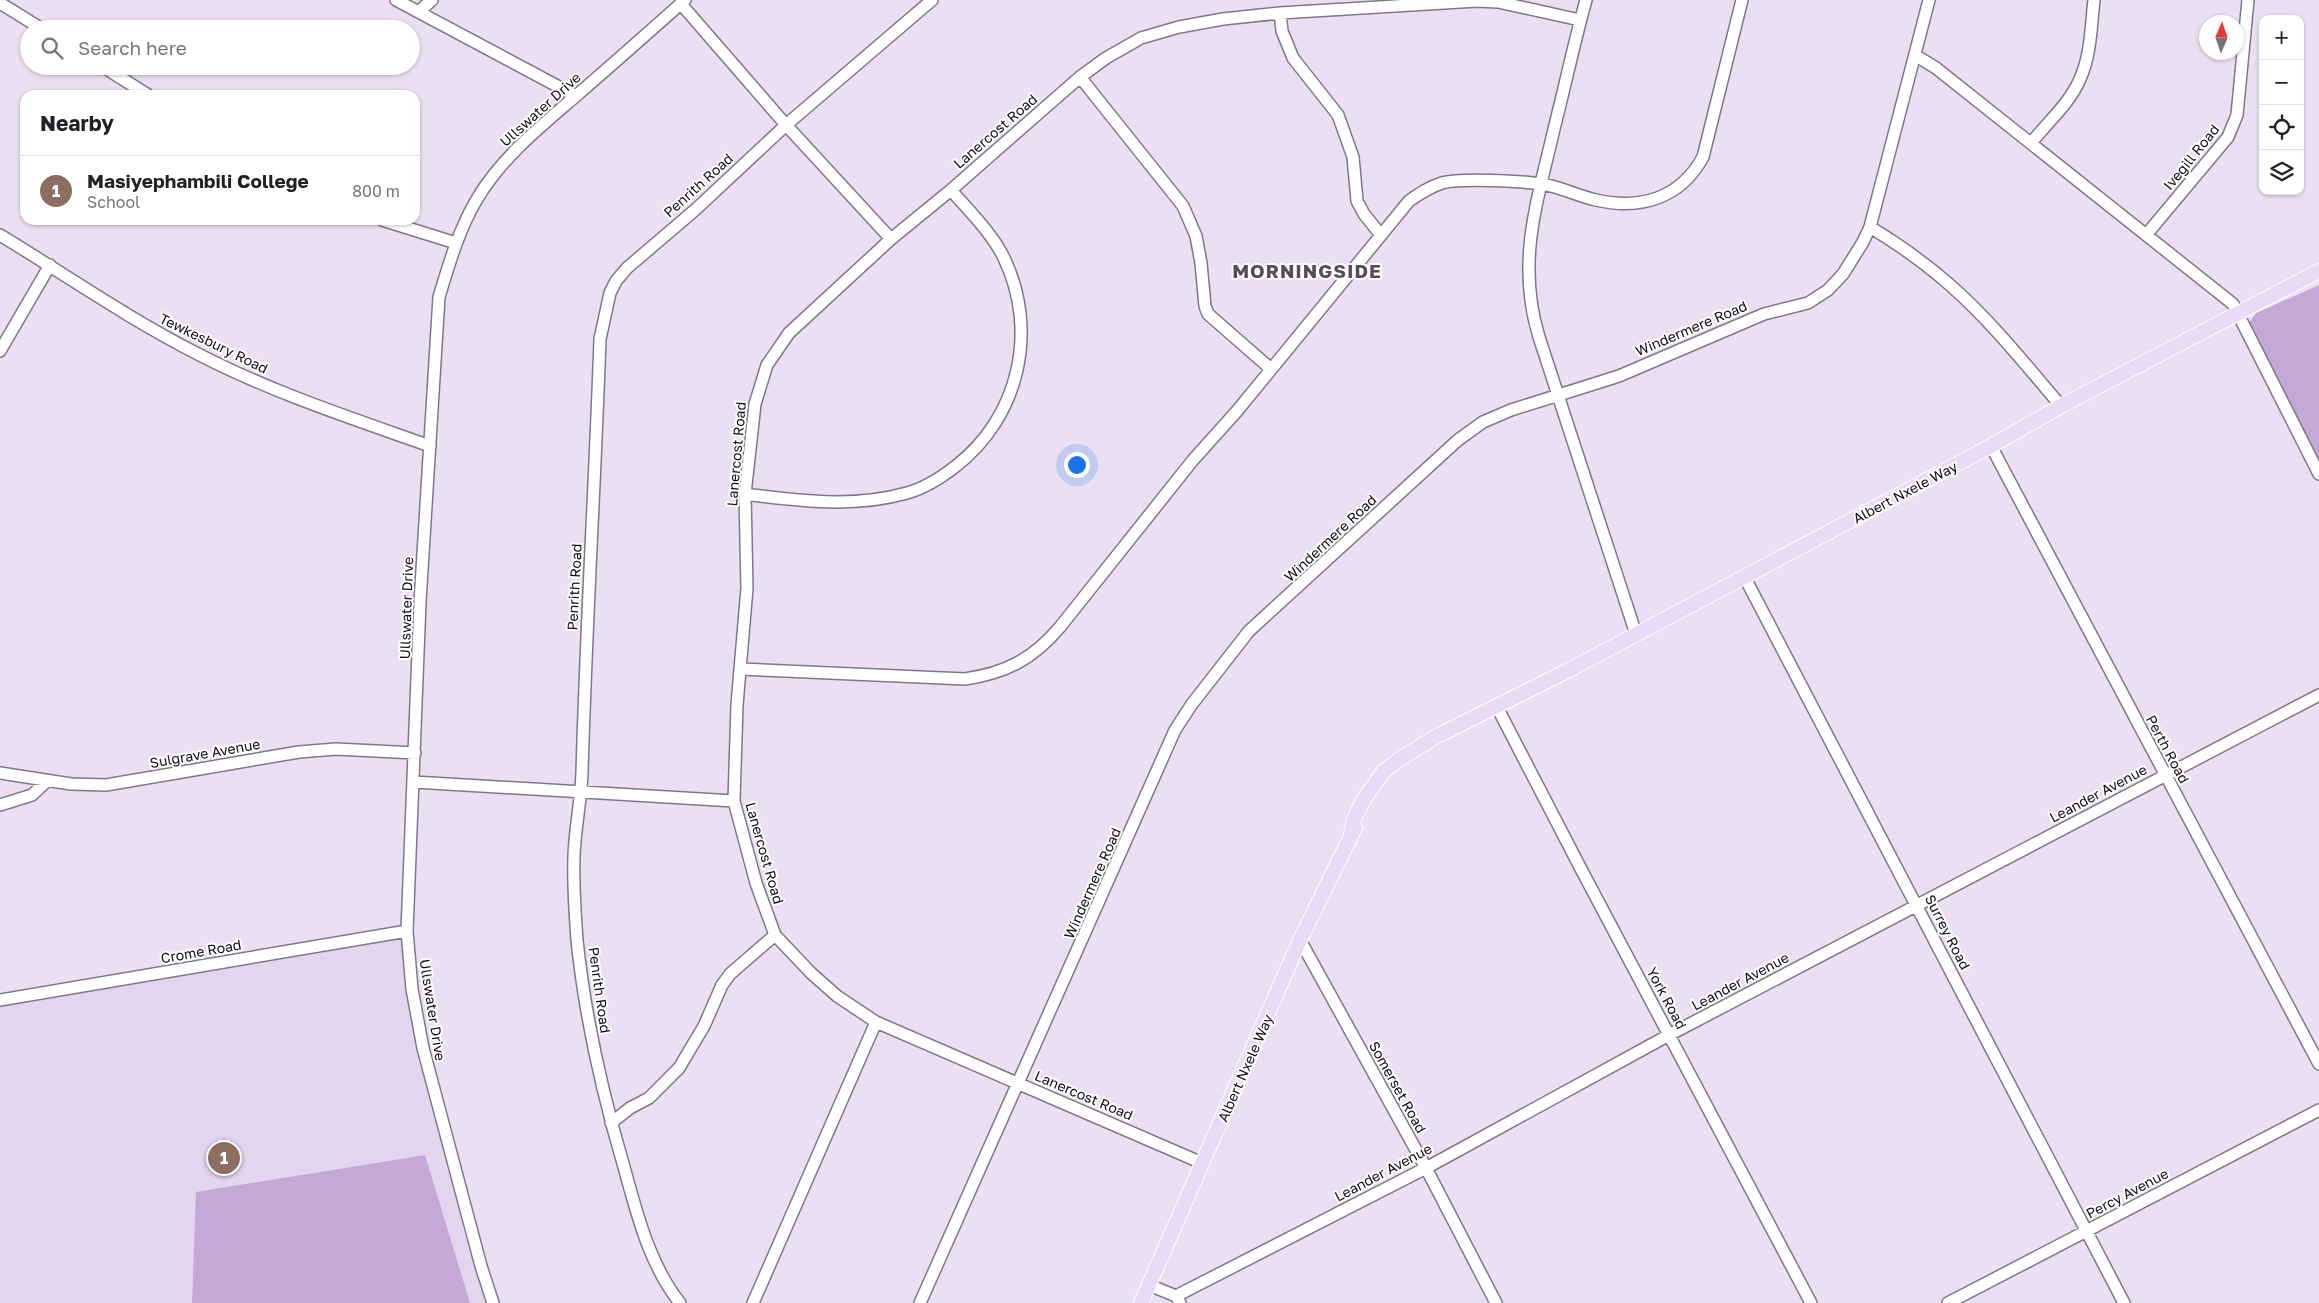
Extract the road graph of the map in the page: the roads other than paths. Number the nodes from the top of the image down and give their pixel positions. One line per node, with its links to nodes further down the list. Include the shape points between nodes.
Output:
1 (396, 0): 11 (street)
2 (432, 0): 11 (street)
3 (932, 0): 20 (street, Penrith Road)
4 (1586, 0): 14 (street)
5 (1742, 0): 22 (street, via 1703,157 1697,169 1682,183 1647,203 1596,200)
6 (1930, 0): 15 (street, Windermere Road)
7 (2094, 0): 21 (street, via 2087,57 2080,80)
8 (2248, 0): 28 (street, Ivegill Road, via 2234,127)
9 (683, 2): 19 (street, Ullswater Drive); 20 (street)
10 (0, 3): 13 (street)
11 (418, 12): 19 (street)
12 (1280, 13): 14 (street, Lanercost Road, via 1477,1 1498,2); 17 (street, Lanercost Road, via 1179,27 1141,38); 26 (street, via 1282,31 1293,58 1338,115 1353,157 1358,201)
13 (27, 20)
14 (1580, 20): 22 (street)
15 (1915, 56): 21 (street, via 1936,68); 25 (street, Windermere Road)
16 (116, 75): 18 (street)
17 (1080, 77): 23 (street, Lanercost Road); 35 (street, via 1183,206 1196,236 1208,314)
18 (140, 90)
19 (576, 96): 30 (street, Ullswater Drive, via 528,137 503,164 478,197)
20 (786, 125): 29 (street); 52 (street, Penrith Road, via 627,268 610,293 600,339 584,670)
21 (2031, 143): 28 (street)
22 (1542, 184): 26 (street, via 1444,182 1409,201); 36 (street, via 1531,231 1528,281 1532,314)
23 (951, 190): 29 (street, Lanercost Road); 41 (street, via 994,241 1004,258 1018,298 1021,318 1018,365 1011,395 987,437 947,473 909,493 845,502 798,501)
24 (398, 225): 30 (street)
25 (1870, 227): 36 (street, Windermere Road, via 1843,274 1828,290 1808,303 1764,314 1619,376); 37 (street, via 1900,245 1950,285 2002,337)
26 (1380, 234): 35 (street)
27 (0, 235): 31 (street, Tewkesbury Road)
28 (2146, 236): 33 (street, via 2224,295)
29 (891, 239): 41 (street, Lanercost Road, via 789,333 767,365 755,404)
30 (456, 243): 38 (street, Ullswater Drive, via 439,298)
31 (50, 265): 34 (street); 38 (street, Tewkesbury Road, via 147,326 242,376)
32 (2317, 272): 33 (main road, Albert Nxele Way)
33 (2239, 314): 37 (main road, Albert Nxele Way); 40 (street)
34 (0, 351)
35 (1271, 369): 44 (street, via 1193,460 1050,639 1023,661 986,676 964,679)
36 (1558, 396): 43 (street); 63 (street, Windermere Road, via 1504,413 1458,440 1262,618 1231,653 1175,730 1097,910)
37 (2061, 406): 39 (main road, Albert Nxele Way)
38 (430, 446): 47 (street, Ullswater Drive)
39 (1991, 446): 42 (main road, Albert Nxele Way); 49 (street, Perth Road)
40 (2319, 474)
41 (745, 494): 44 (street, Lanercost Road, via 747,588)
42 (1744, 576): 43 (main road, Albert Nxele Way); 55 (street, Surrey Road)
43 (1636, 634): 46 (main road, Albert Nxele Way)
44 (741, 669): 53 (street, Lanercost Road)
45 (2319, 695): 49 (street, Leander Avenue)
46 (1493, 709): 58 (main road, Albert Nxele Way, via 1479,714 1403,761 1392,764 1376,780 1354,819 1351,834); 61 (street, York Road)
47 (415, 754): 50 (street, Sulgrave Avenue, via 336,749 300,752 106,785); 51 (street, Ullswater Drive)
48 (0, 773): 50 (street, Sulgrave Avenue)
49 (2165, 775): 55 (street, Leander Avenue); 62 (street, Perth Road)
50 (47, 781): 54 (street, via 32,795)
51 (414, 782): 52 (street); 56 (street, Ullswater Drive)
52 (582, 793): 53 (street); 65 (street, Penrith Road, via 574,858 577,940 589,1026)
53 (734, 801): 57 (street, Lanercost Road, via 756,882)
54 (0, 805)
55 (1917, 904): 61 (street, Leander Avenue); 68 (street, Surrey Road)
56 (407, 931): 59 (street, Crome Road); 71 (street, Ullswater Drive, via 422,1048)
57 (775, 935): 60 (street, Lanercost Road, via 837,996); 65 (street, via 730,974 722,985 704,1026 679,1068 649,1098)
58 (1300, 940): 66 (main road, Albert Nxele Way); 67 (street, Somerset Road)
59 (0, 1000)
60 (876, 1022): 63 (street, Lanercost Road); 73 (street)
61 (1670, 1035): 67 (street, Leander Avenue); 77 (street, York Road)
62 (2319, 1064)
63 (1017, 1082): 66 (street, Lanercost Road); 74 (street, Windermere Road)
64 (2319, 1110): 68 (street, Percy Avenue)
65 (611, 1123): 72 (street, Penrith Road, via 645,1238 661,1276)
66 (1202, 1163): 69 (main road, Albert Nxele Way)
67 (1426, 1168): 70 (street, Leander Avenue); 76 (street, Somerset Road)
68 (2085, 1231): 78 (street, Percy Avenue); 79 (street, Surrey Road)
69 (1150, 1285): 70 (street); 75 (main road, Albert Nxele Way)
70 (1178, 1299)
71 (493, 1303)
72 (680, 1303)
73 (753, 1303)
74 (920, 1303)
75 (1141, 1303)
76 (1496, 1303)
77 (1811, 1303)
78 (1948, 1303)
79 (2124, 1303)

